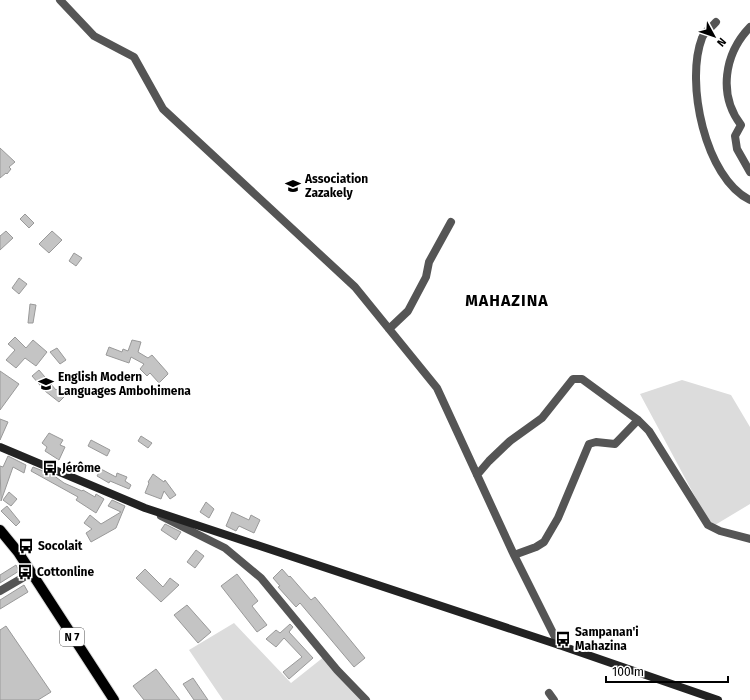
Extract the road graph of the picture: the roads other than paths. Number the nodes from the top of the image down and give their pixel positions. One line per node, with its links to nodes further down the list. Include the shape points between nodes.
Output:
1 (60, 0): 7 (street, via 94,36 134,57 163,109 355,287)
2 (716, 22): 5 (street, via 702,36 698,55 697,103 714,162 735,191)
3 (750, 27): 4 (street, via 735,49 727,68 727,93 732,114 741,125 735,136 737,149)
4 (750, 172)
5 (750, 200)
6 (451, 222): 7 (street, via 429,262 426,277 408,311)
7 (389, 329): 10 (street, via 437,388)
8 (638, 420): 10 (street, via 582,379 573,379 542,418 488,461); 13 (street, via 659,444 697,511 708,525); 14 (street, via 615,444 589,444 558,518 544,542)
9 (0, 447): 11 (main road)
10 (477, 475): 14 (street)
11 (145, 508): 17 (main road); 19 (street, via 225,548 261,578 337,670)
12 (0, 530): 15 (main road, N 7)
13 (750, 539)
14 (514, 555): 17 (street)
15 (31, 573): 16 (street); 18 (main road, N 7)
16 (0, 591)
17 (558, 644): 20 (main road)
18 (114, 700)
19 (366, 700)
20 (718, 700)

